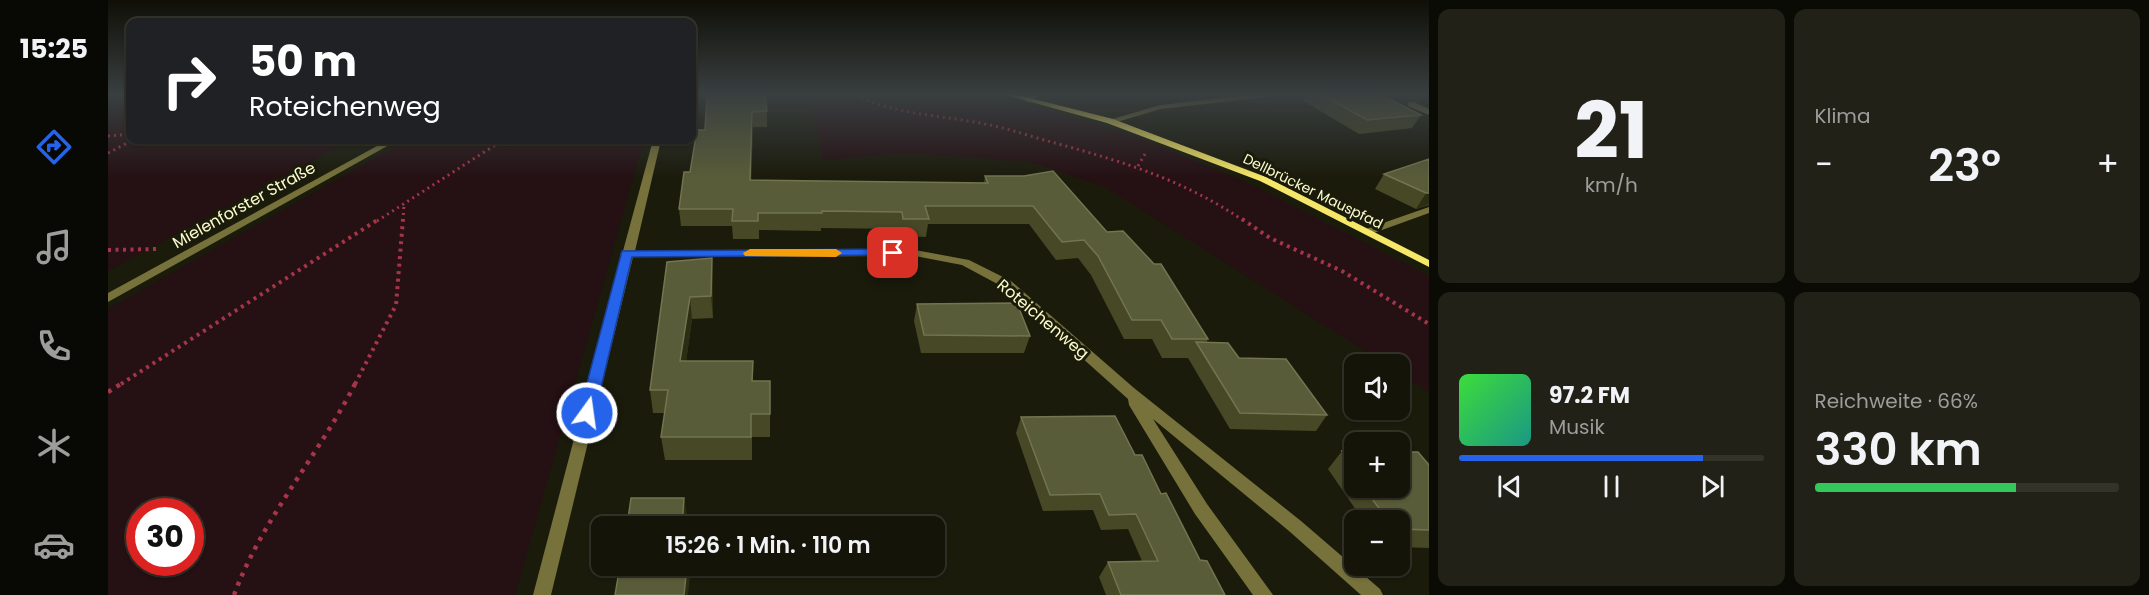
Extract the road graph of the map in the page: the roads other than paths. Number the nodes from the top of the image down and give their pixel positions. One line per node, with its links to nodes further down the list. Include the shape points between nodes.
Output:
1 (1115, 123): 5 (main road, Dellbrücker Mauspfad, via 1263,179)
2 (387, 144): 8 (street, Mielenforster Straße)
3 (656, 144): 6 (street)
4 (1429, 210): 5 (street)
5 (1367, 232): 7 (main road, Dellbrücker Mauspfad)
6 (626, 254): 9 (street, Roteichenweg, via 915,253 965,262 1006,284); 10 (street)
7 (1429, 264)
8 (108, 298)
9 (1129, 392): 11 (street, Roteichenweg, via 1201,509); 12 (street, Roteichenweg)
10 (542, 595)
11 (1264, 595)
12 (1374, 595)

